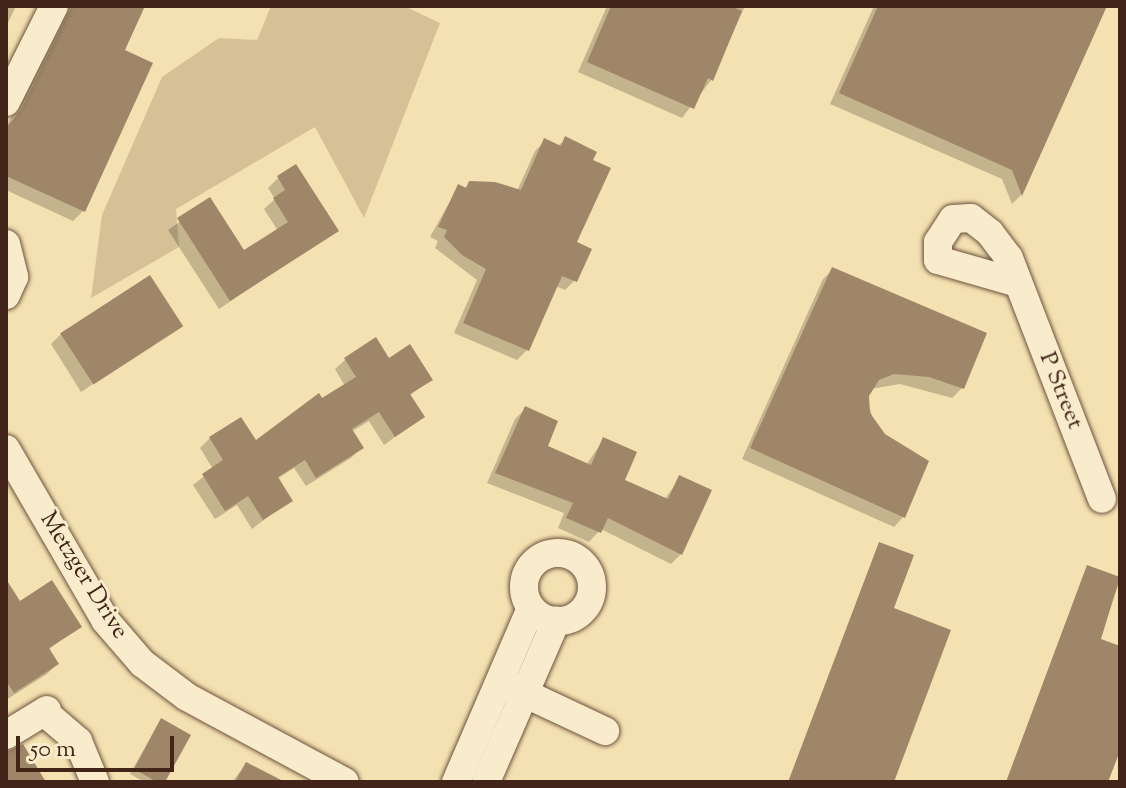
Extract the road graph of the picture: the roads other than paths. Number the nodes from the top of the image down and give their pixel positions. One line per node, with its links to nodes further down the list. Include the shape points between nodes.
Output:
1 (54, 6): 2 (street)
2 (6, 102)
3 (6, 244): 5 (street, via 14,277)
4 (1018, 283): 7 (street, P Street)
5 (6, 295)
6 (6, 449): 15 (street, Metzger Drive, via 105,620 142,663 187,697)
7 (1102, 499)
8 (500, 681): 9 (street); 9 (street, via 544,614); 16 (street)
9 (526, 694): 12 (street); 17 (street)
10 (46, 711): 11 (street, via 22,710); 13 (street); 14 (street, via 78,741)
11 (6, 719)
12 (605, 731)
13 (6, 735)
14 (95, 782)
15 (345, 782)
16 (456, 782)
17 (486, 782)

